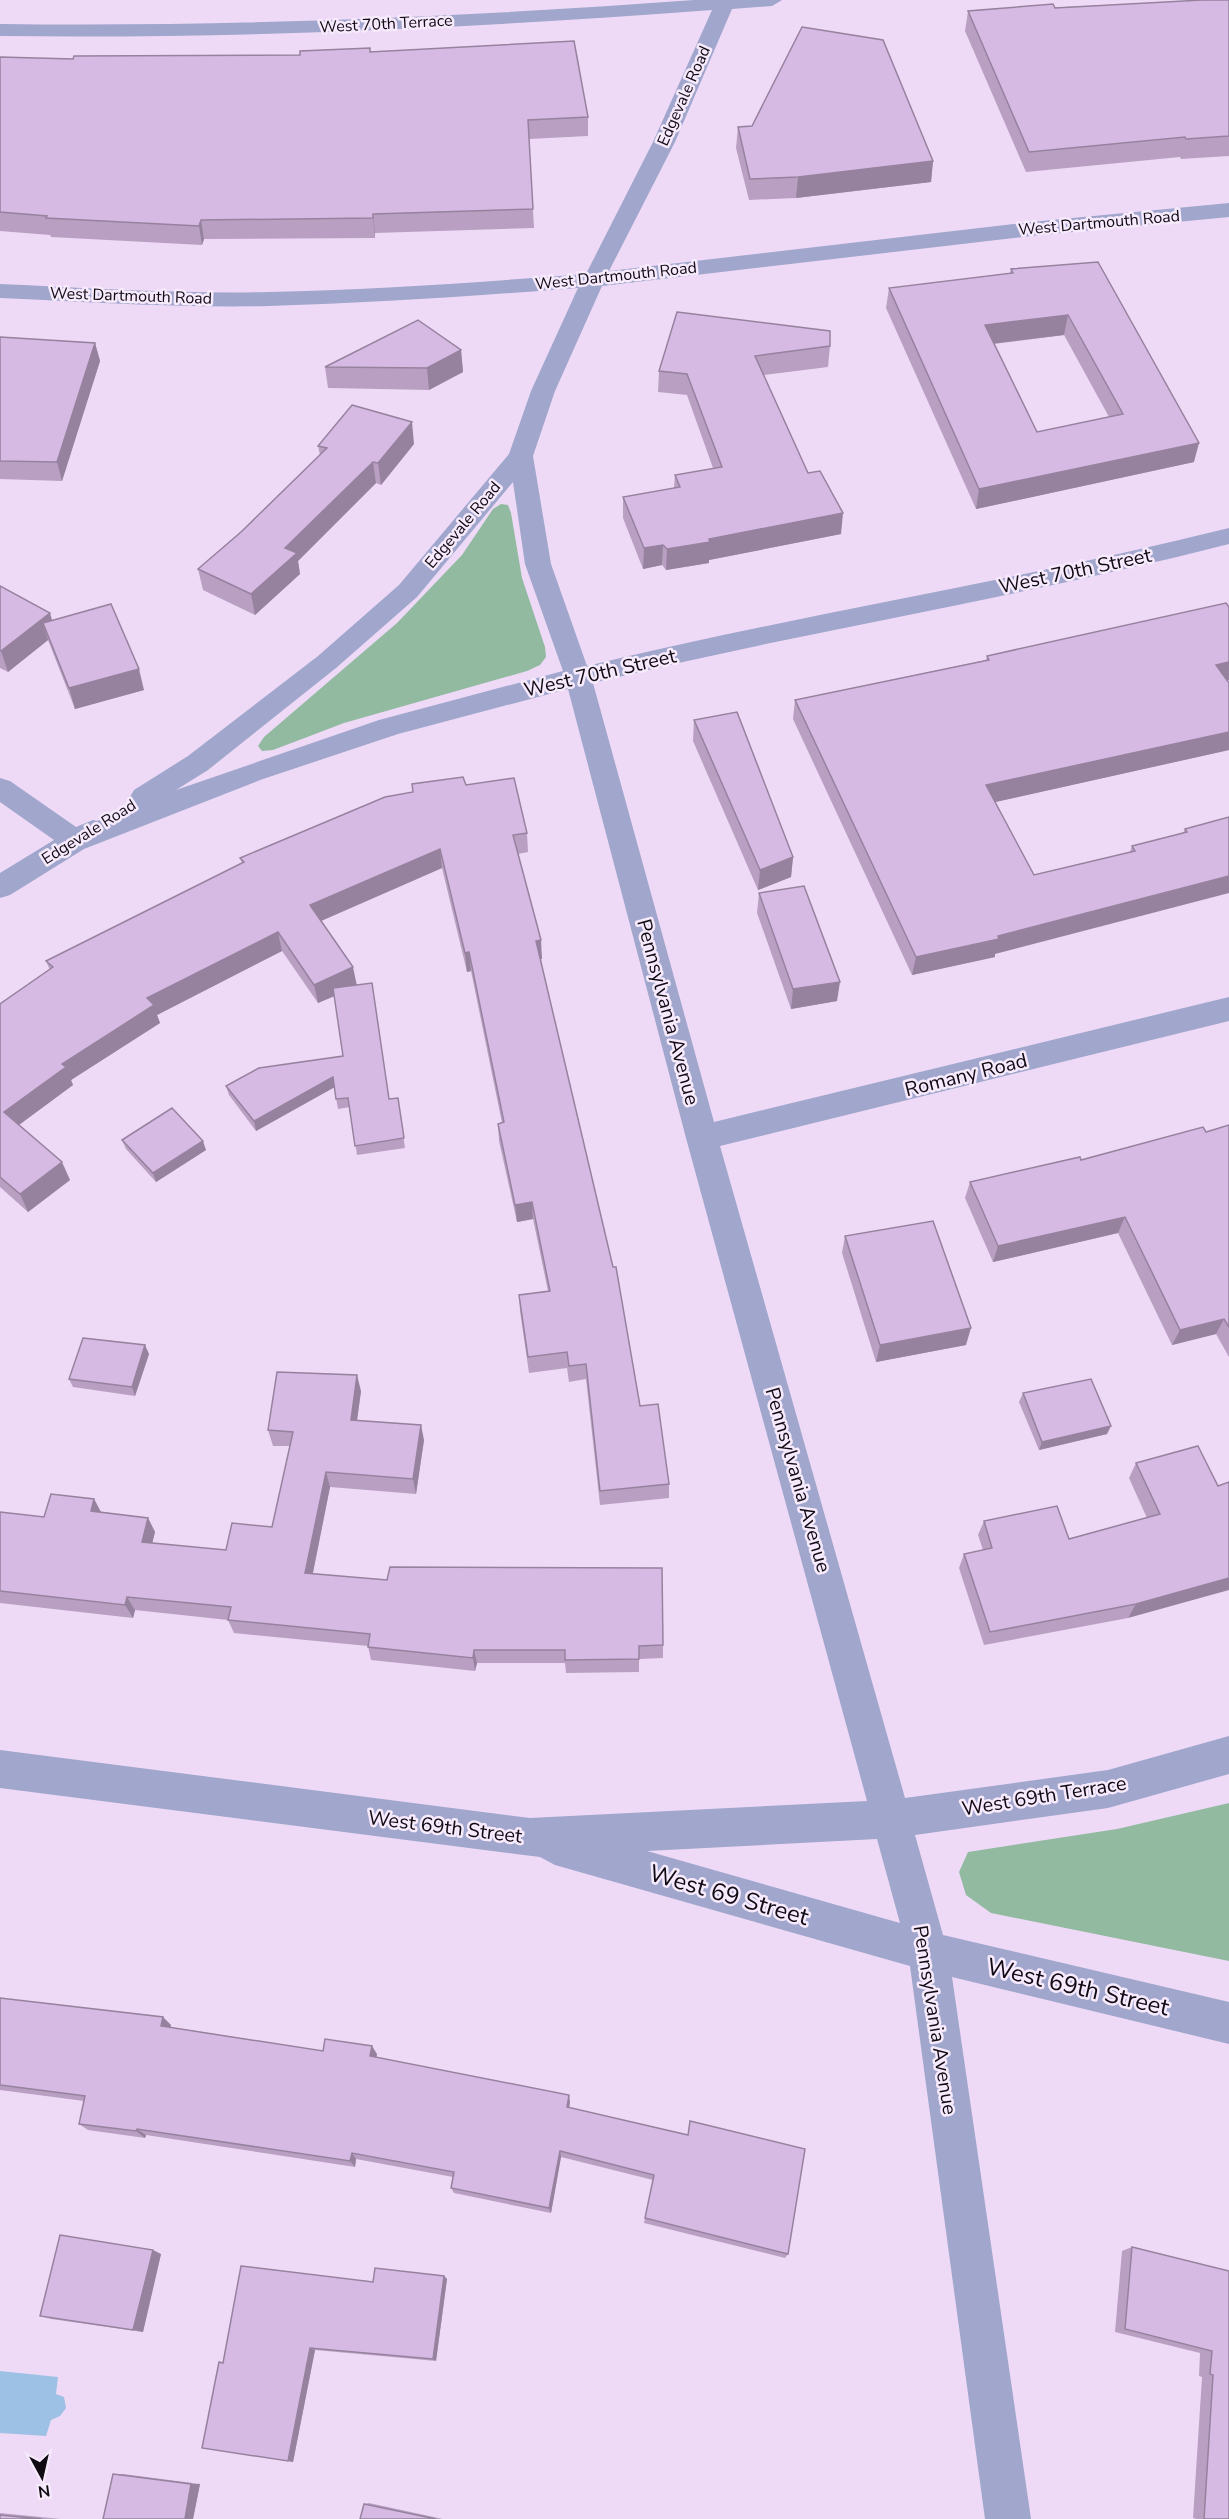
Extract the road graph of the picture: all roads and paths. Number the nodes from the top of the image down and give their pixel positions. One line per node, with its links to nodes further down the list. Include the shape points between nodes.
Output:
1 (772, 0): 2 (street, West 70th Terrace)
2 (725, 2): 3 (street, West 70th Terrace, via 350,27); 5 (street, Edgevale Road, via 664,142)
3 (0, 30)
4 (1229, 210): 5 (street, West Dartmouth Road)
5 (594, 280): 6 (street, West Dartmouth Road, via 426,293 267,299); 7 (street, Edgevale Road, via 543,391)
6 (0, 291)
7 (521, 456): 9 (street, Pennsylvania Avenue, via 538,564); 11 (street, Edgevale Road, via 408,591 327,662 198,763)
8 (1229, 536): 9 (street, West 70th Street)
9 (578, 677): 11 (street, West 70th Street, via 432,715 279,764 170,802); 14 (street, Pennsylvania Avenue)
10 (0, 788): 11 (street)
11 (76, 841): 12 (street, Edgevale Road)
12 (0, 887)
13 (1229, 1009): 14 (street, Romany Road)
14 (702, 1138): 17 (street, Pennsylvania Avenue)
15 (1229, 1755): 17 (street, West 69th Terrace, via 1108,1789)
16 (0, 1769): 18 (street, West 69th Street)
17 (892, 1819): 18 (street, West 69th Street); 19 (street, Pennsylvania Avenue)
18 (530, 1838): 19 (street, West 69 Street)
19 (928, 1951): 20 (street, West 69th Street); 21 (street, Pennsylvania Avenue)
20 (1229, 2023)
21 (1008, 2519)

